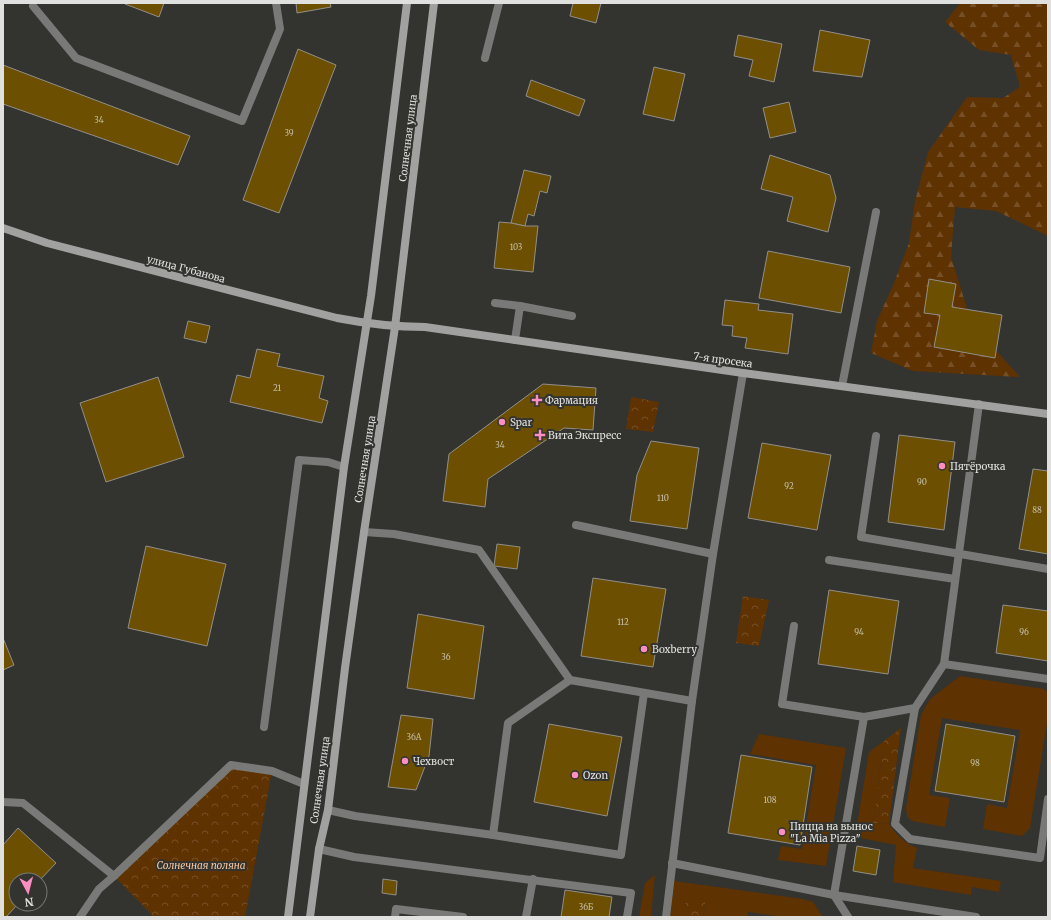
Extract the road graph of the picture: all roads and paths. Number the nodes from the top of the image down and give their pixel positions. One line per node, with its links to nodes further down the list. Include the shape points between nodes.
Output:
1 (276, 3): 5 (lane, via 280,29 242,121 76,58)
2 (407, 3): 12 (main road, Солнечная улица)
3 (434, 3): 13 (main road, Солнечная улица)
4 (499, 3): 6 (lane)
5 (30, 4)
6 (484, 58)
7 (876, 212): 16 (lane)
8 (3, 228): 12 (main road, улица Губанова, via 47,243)
9 (495, 303): 10 (lane)
10 (520, 306): 11 (lane); 14 (lane)
11 (572, 316)
12 (366, 324): 13 (main road, улица Губанова); 20 (main road, Солнечная улица)
13 (396, 327): 14 (main road, 7-я просека, via 425,327); 22 (main road, Солнечная улица)
14 (515, 340): 15 (main road, 7-я просека)
15 (743, 373): 16 (main road, 7-я просека); 24 (lane)
16 (842, 386): 17 (main road, 7-я просека)
17 (979, 404): 18 (main road, 7-я просека); 23 (lane)
18 (1048, 414)
19 (876, 436): 23 (lane, via 861,537)
20 (344, 467): 36 (lane, via 328,462 299,460); 37 (main road, Солнечная улица)
21 (576, 525): 24 (lane)
22 (364, 532): 31 (lane, via 394,534 479,550); 40 (main road, Солнечная улица)
23 (959, 553): 26 (lane); 27 (lane)
24 (713, 554): 33 (lane)
25 (829, 560): 27 (lane)
26 (1048, 569)
27 (955, 579): 29 (lane)
28 (794, 626): 35 (lane, via 782,704)
29 (944, 664): 30 (lane); 34 (lane)
30 (1048, 679)
31 (570, 680): 32 (lane); 41 (lane, via 508,723)
32 (644, 693): 33 (lane); 41 (lane, via 621,855)
33 (692, 701): 43 (lane)
34 (915, 708): 35 (lane); 38 (lane, via 895,824 910,839 1040,858)
35 (864, 717): 46 (lane)
36 (264, 727)
37 (304, 784): 44 (lane, via 272,771 231,765); 48 (main road, Солнечная улица)
38 (1048, 799)
39 (3, 803): 44 (lane, via 23,803)
40 (328, 810): 41 (lane); 42 (main road, Солнечная улица)
41 (493, 835)
42 (319, 850): 45 (lane, via 354,857); 49 (main road, Солнечная улица)
43 (672, 863): 46 (lane); 54 (lane)
44 (114, 876): 47 (lane, via 99,889)
45 (533, 879): 52 (lane); 53 (lane, via 631,893)
46 (834, 895): 55 (lane); 56 (lane)
47 (80, 917)
48 (288, 917)
49 (310, 917)
50 (395, 917): 51 (lane, via 396,909)
51 (463, 917)
52 (526, 917)
53 (627, 917)
54 (666, 917)
55 (848, 917)
56 (976, 917)

